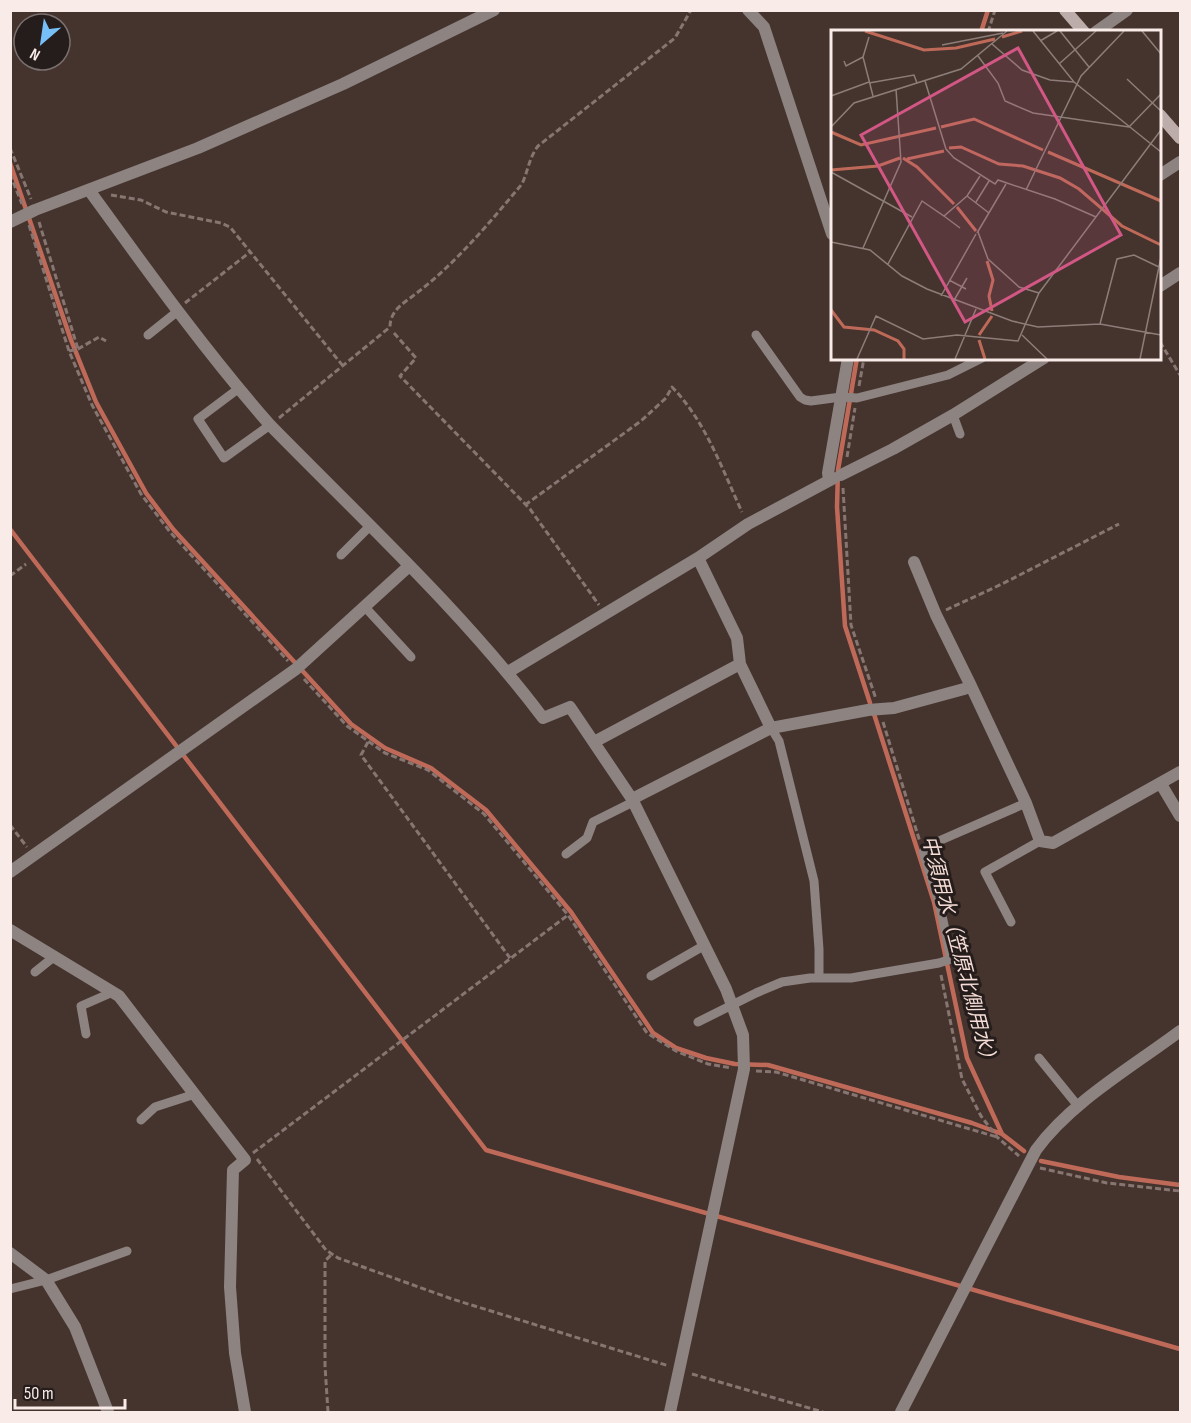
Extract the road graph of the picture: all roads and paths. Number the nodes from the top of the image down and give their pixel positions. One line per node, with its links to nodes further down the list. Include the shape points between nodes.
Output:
1 (494, 10): 16 (street, via 198,148)
2 (691, 10): 34 (path, via 675,38 538,146 522,184 478,236 397,309 390,327)
3 (748, 10): 19 (street, via 764,27)
4 (995, 10): 7 (path)
5 (1065, 10): 8 (street)
6 (1127, 10): 9 (street)
7 (989, 30)
8 (1082, 30)
9 (1099, 30)
10 (1161, 116): 11 (street)
11 (1180, 138)
12 (10, 148): 17 (path)
13 (1180, 162): 15 (street)
14 (10, 174): 17 (path)
15 (1161, 174)
16 (89, 189): 17 (street); 20 (path, via 141,200 174,215 221,223); 23 (street)
17 (31, 213): 18 (street); 29 (path); 30 (path)
18 (10, 222)
19 (831, 231)
20 (250, 252): 23 (path); 34 (path)
21 (1180, 273): 22 (street)
22 (1161, 285)
23 (177, 310): 26 (lane); 36 (street)
24 (394, 333): 42 (path, via 416,358 399,376)
25 (756, 334): 37 (lane, via 800,397 811,401)
26 (148, 335)
27 (106, 341): 29 (path, via 99,337)
28 (1161, 344): 35 (path)
29 (78, 349): 30 (path)
30 (69, 351): 57 (path, via 92,405 141,494 170,532)
31 (848, 360): 37 (street)
32 (978, 360): 37 (lane, via 948,375 857,398)
33 (1041, 360): 38 (street)
34 (343, 366): 39 (path)
35 (1180, 375)
36 (238, 389): 39 (street); 39 (lane, via 198,419 224,458)
37 (841, 397): 41 (street, via 828,473)
38 (953, 415): 40 (lane); 41 (street)
39 (270, 425): 45 (street)
40 (960, 434)
41 (837, 480): 43 (street); 60 (path, via 851,625)
42 (525, 505): 43 (path, via 640,421 666,398 672,387 712,444); 53 (path)
43 (748, 524): 47 (street)
44 (1119, 524): 54 (path)
45 (369, 527): 46 (lane); 50 (street)
46 (341, 555)
47 (698, 558): 53 (street); 56 (street, via 737,638)
48 (914, 562): 54 (street)
49 (26, 564): 51 (path)
50 (408, 567): 52 (street); 58 (street)
51 (10, 576)
52 (364, 606): 55 (lane); 57 (street)
53 (605, 613): 58 (street)
54 (936, 615): 59 (street)
55 (411, 657)
56 (740, 664): 62 (street); 64 (street)
57 (296, 669): 63 (path, via 347,726); 74 (street)
58 (508, 672): 64 (street, via 543,718 570,707)
59 (971, 686): 62 (street, via 894,708); 68 (street)
60 (876, 700)
61 (881, 716): 72 (path)
62 (771, 728): 67 (street); 85 (lane, via 779,741 814,881)
63 (368, 742): 76 (path, via 428,770 484,814); 81 (path, via 361,755)
64 (594, 742): 67 (street)
65 (1180, 772): 66 (street)
66 (1161, 784): 69 (street); 71 (street, via 1053,843)
67 (633, 800): 73 (lane, via 593,822 587,838); 79 (street)
68 (1026, 803): 71 (street); 72 (lane, via 932,844)
69 (1180, 816)
70 (10, 825): 74 (path)
71 (1040, 841): 77 (lane, via 986,872)
72 (923, 852): 82 (lane, via 951,959)
73 (566, 854)
74 (33, 855): 75 (street)
75 (10, 872)
76 (568, 915): 81 (path); 92 (path, via 647,1033 676,1052 708,1064)
77 (1011, 922)
78 (10, 930): 80 (street)
79 (705, 945): 84 (lane); 87 (street)
80 (55, 956): 83 (lane); 86 (street)
81 (510, 958): 102 (path, via 253,1154)
82 (939, 963): 85 (lane, via 851,978); 96 (path, via 962,1079)
83 (35, 972)
84 (651, 976)
85 (819, 978): 87 (lane, via 782,982)
86 (113, 992): 90 (lane, via 81,1006); 93 (street)
87 (733, 1004): 88 (lane); 92 (street, via 743,1035)
88 (698, 1022)
89 (1180, 1031): 94 (street)
90 (86, 1034)
91 (1039, 1058): 94 (lane)
92 (744, 1070): 96 (path, via 776,1072); 105 (street)
93 (195, 1094): 95 (lane, via 155,1107); 107 (street, via 245,1160 232,1170 230,1287)
94 (1078, 1106): 111 (street, via 1045,1138 1029,1162)
95 (141, 1120)
96 (997, 1137): 97 (path)
97 (1021, 1157)
98 (1035, 1165): 99 (path, via 1107,1183)
99 (1180, 1191)
100 (127, 1251): 103 (lane)
101 (10, 1252): 103 (street)
102 (331, 1255): 105 (path, via 452,1299); 108 (path, via 325,1261)
103 (46, 1280): 104 (lane); 106 (street, via 75,1327)
104 (10, 1289)
105 (679, 1370): 109 (street); 110 (path)
106 (108, 1413)
107 (245, 1413)
108 (328, 1413)
109 (670, 1413)
110 (823, 1413)
111 (901, 1413)

